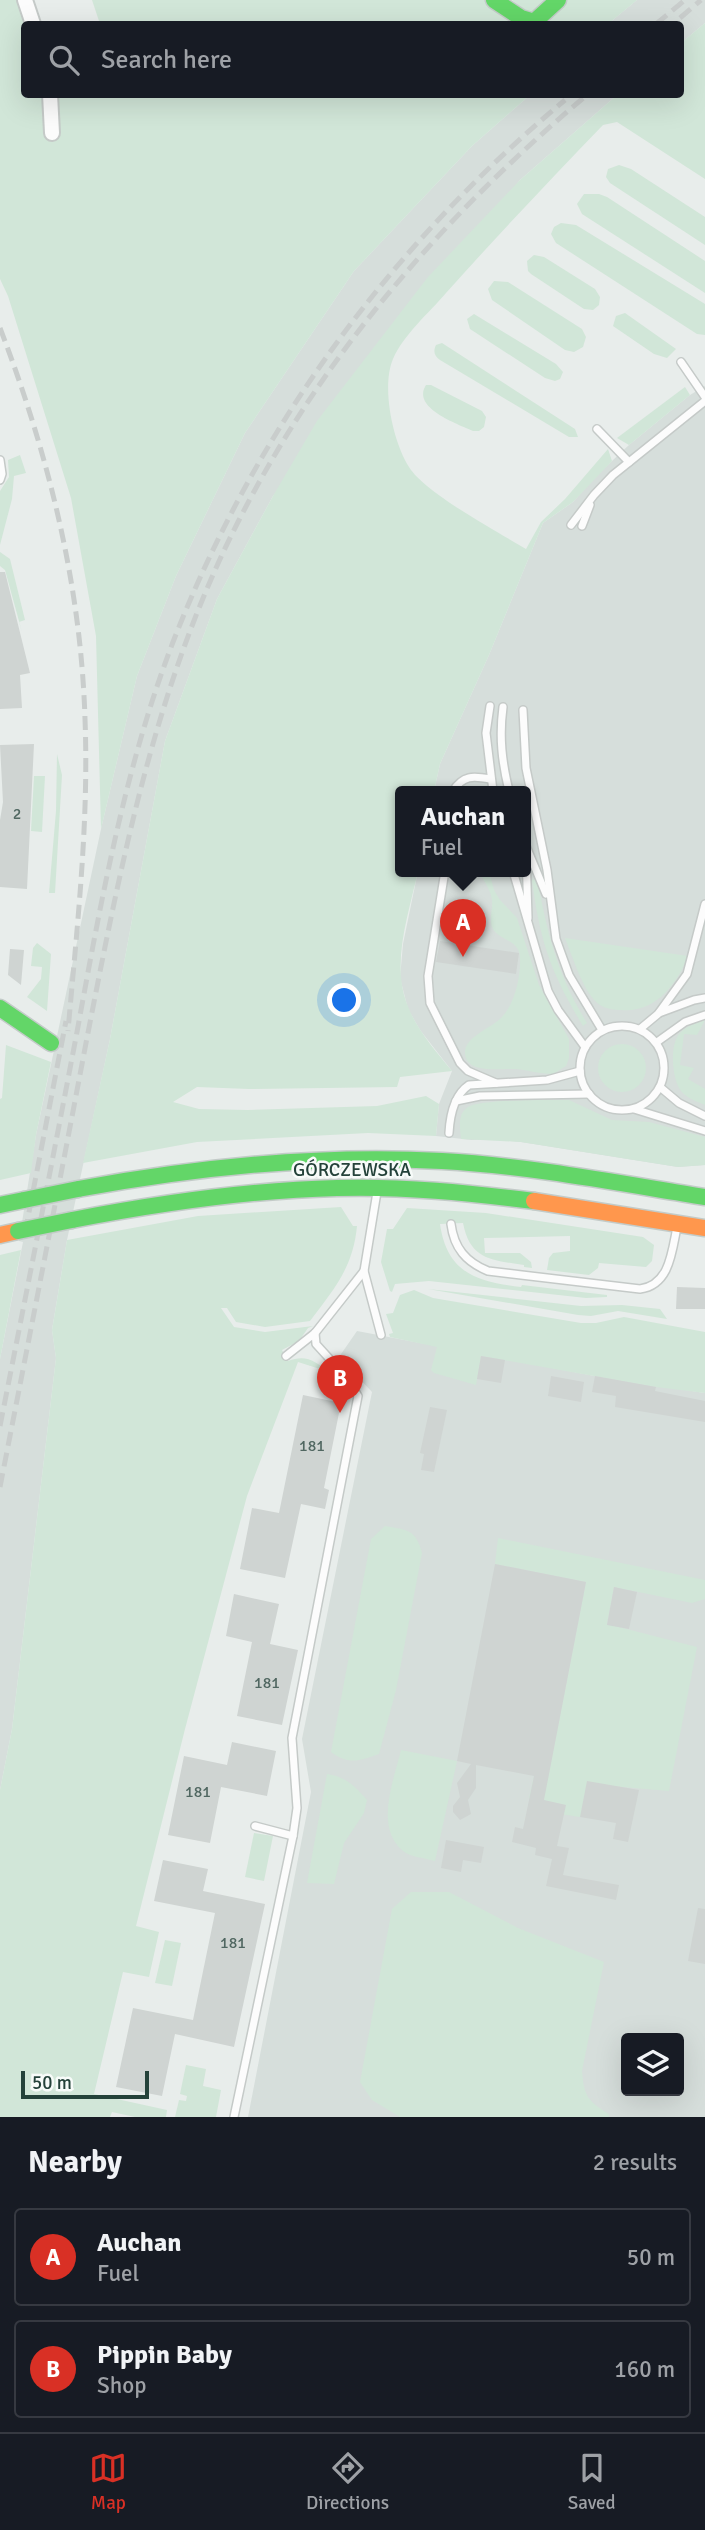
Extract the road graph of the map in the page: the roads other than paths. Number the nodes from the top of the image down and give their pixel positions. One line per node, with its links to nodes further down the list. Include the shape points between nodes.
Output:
1 (25, 0): 4 (street)
2 (494, 0): 5 (main road)
3 (558, 0): 6 (main road)
4 (32, 21)
5 (531, 21)
6 (535, 21)
7 (50, 98): 8 (street)
8 (52, 133)
9 (681, 362): 10 (lane)
10 (705, 399): 13 (lane)
11 (597, 429): 13 (lane)
12 (0, 460): 14 (lane)
13 (629, 462): 15 (lane)
14 (0, 480)
15 (594, 495): 16 (lane); 17 (lane)
16 (571, 525)
17 (582, 526)
18 (490, 706): 21 (lane, via 486,733)
19 (503, 707): 24 (lane, via 500,743)
20 (523, 710): 25 (lane)
21 (490, 779): 22 (lane, via 466,778); 23 (lane)
22 (456, 786)
23 (492, 786)
24 (508, 786)
25 (530, 786)
26 (531, 792): 31 (lane)
27 (531, 856): 31 (lane)
28 (444, 877): 45 (lane, via 429,976 430,1003 460,1063)
29 (514, 877): 34 (lane)
30 (527, 877): 34 (lane)
31 (550, 905): 40 (lane, via 562,961)
32 (705, 906): 33 (lane); 37 (lane, via 687,974)
33 (705, 915)
34 (528, 920): 43 (lane, via 548,991)
35 (705, 998): 37 (lane)
36 (0, 1008): 41 (main road)
37 (658, 1014): 39 (lane)
38 (705, 1015): 42 (lane, via 685,1022)
39 (640, 1029): 40 (lane, via 614,1026); 42 (lane)
40 (602, 1030): 43 (lane)
41 (51, 1042)
42 (657, 1042): 46 (lane, via 665,1064)
43 (585, 1047): 44 (lane)
44 (580, 1072): 45 (lane, via 547,1080); 47 (lane)
45 (496, 1083): 48 (lane, via 469,1084)
46 (660, 1087): 49 (lane, via 654,1097); 50 (lane)
47 (589, 1094): 48 (lane, via 480,1096); 49 (lane, via 609,1108)
48 (456, 1101): 52 (lane)
49 (634, 1109): 51 (lane)
50 (705, 1116)
51 (705, 1131)
52 (449, 1133)
53 (378, 1188): 56 (main road, GÓRCZEWSKA, via 550,1203); 59 (main road, GÓRCZEWSKA, bridge, via 167,1202); 60 (lane)
54 (705, 1197): 55 (main road, GÓRCZEWSKA, bridge, via 528,1169 442,1161 311,1159 168,1173)
55 (0, 1205)
56 (678, 1223): 57 (lane, via 665,1272 656,1283 640,1289 488,1271 462,1254); 58 (main road, GÓRCZEWSKA)
57 (451, 1224)
58 (705, 1228)
59 (0, 1235)
60 (364, 1272): 61 (lane); 62 (lane)
61 (315, 1333): 63 (lane); 64 (lane, via 316,1345)
62 (381, 1335)
63 (286, 1356)
64 (340, 1371): 65 (lane); 67 (lane, via 358,1396 292,1738 297,1808)
65 (327, 1384)
66 (255, 1826): 67 (lane)
67 (293, 1836): 68 (lane)
68 (234, 2117)

